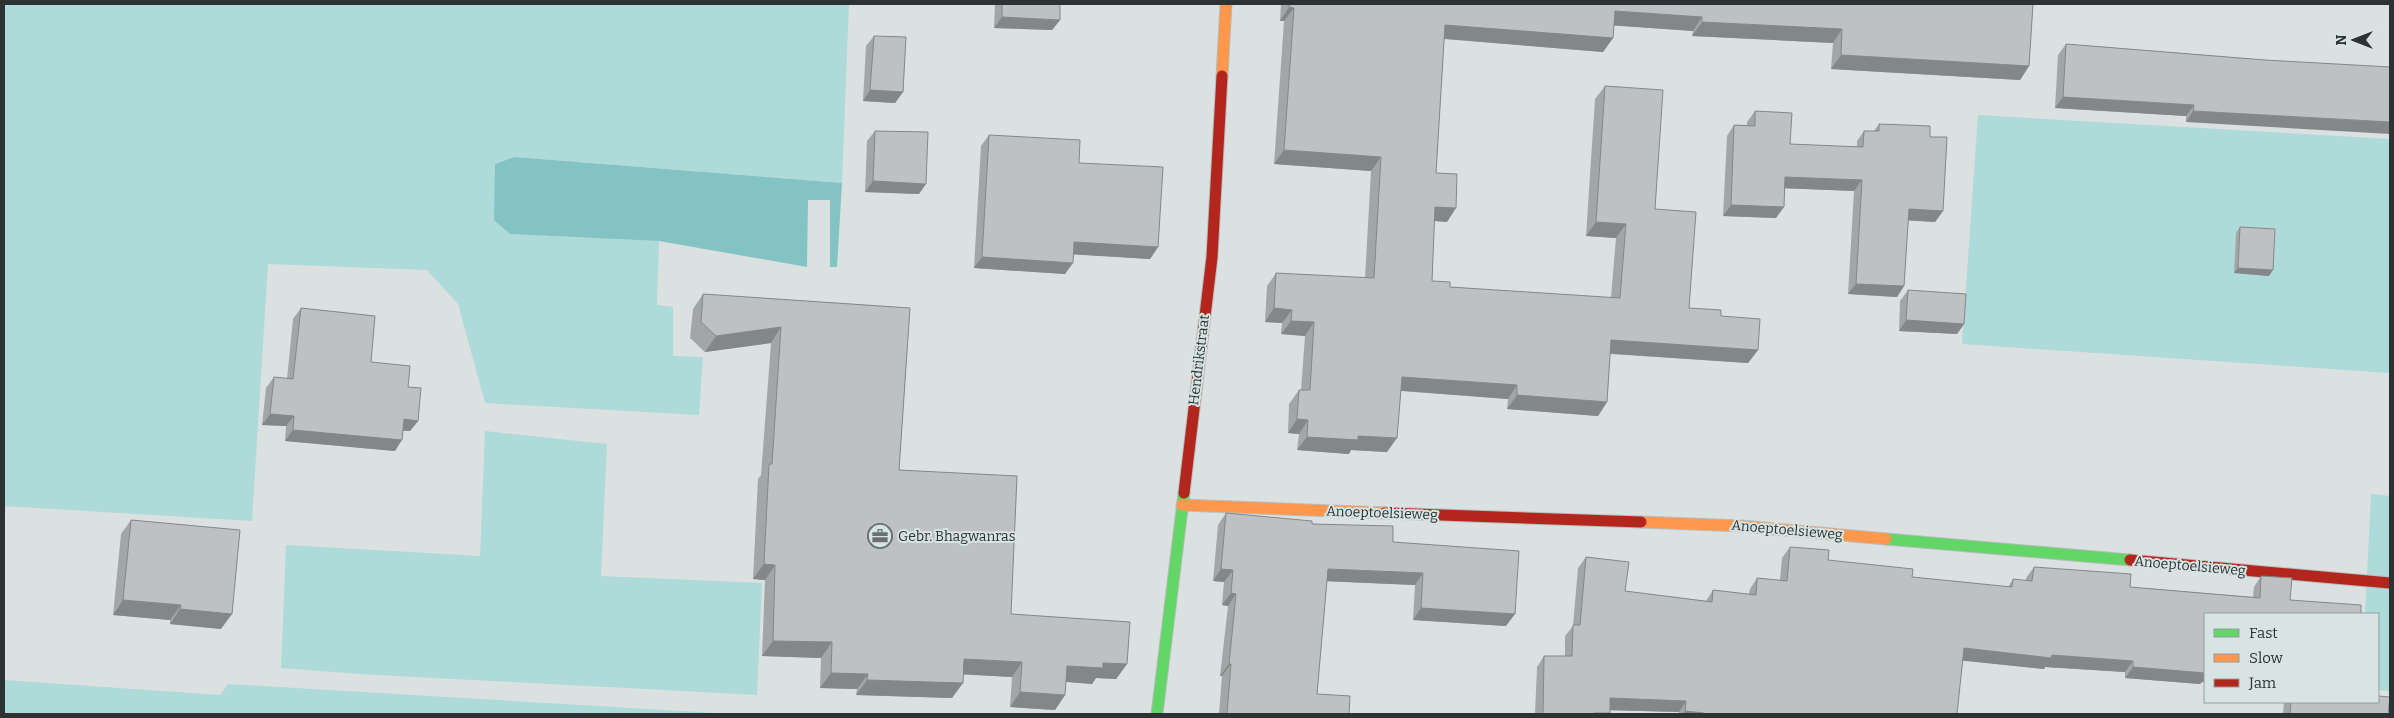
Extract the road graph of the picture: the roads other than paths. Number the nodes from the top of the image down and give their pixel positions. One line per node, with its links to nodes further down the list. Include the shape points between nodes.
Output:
1 (1226, 4): 2 (street, Hendrikstraat, via 1212,257)
2 (1182, 505): 3 (street, Anoeptoelsieweg, via 1742,526); 4 (street, Hendrikstraat)
3 (2390, 584)
4 (1157, 714)

